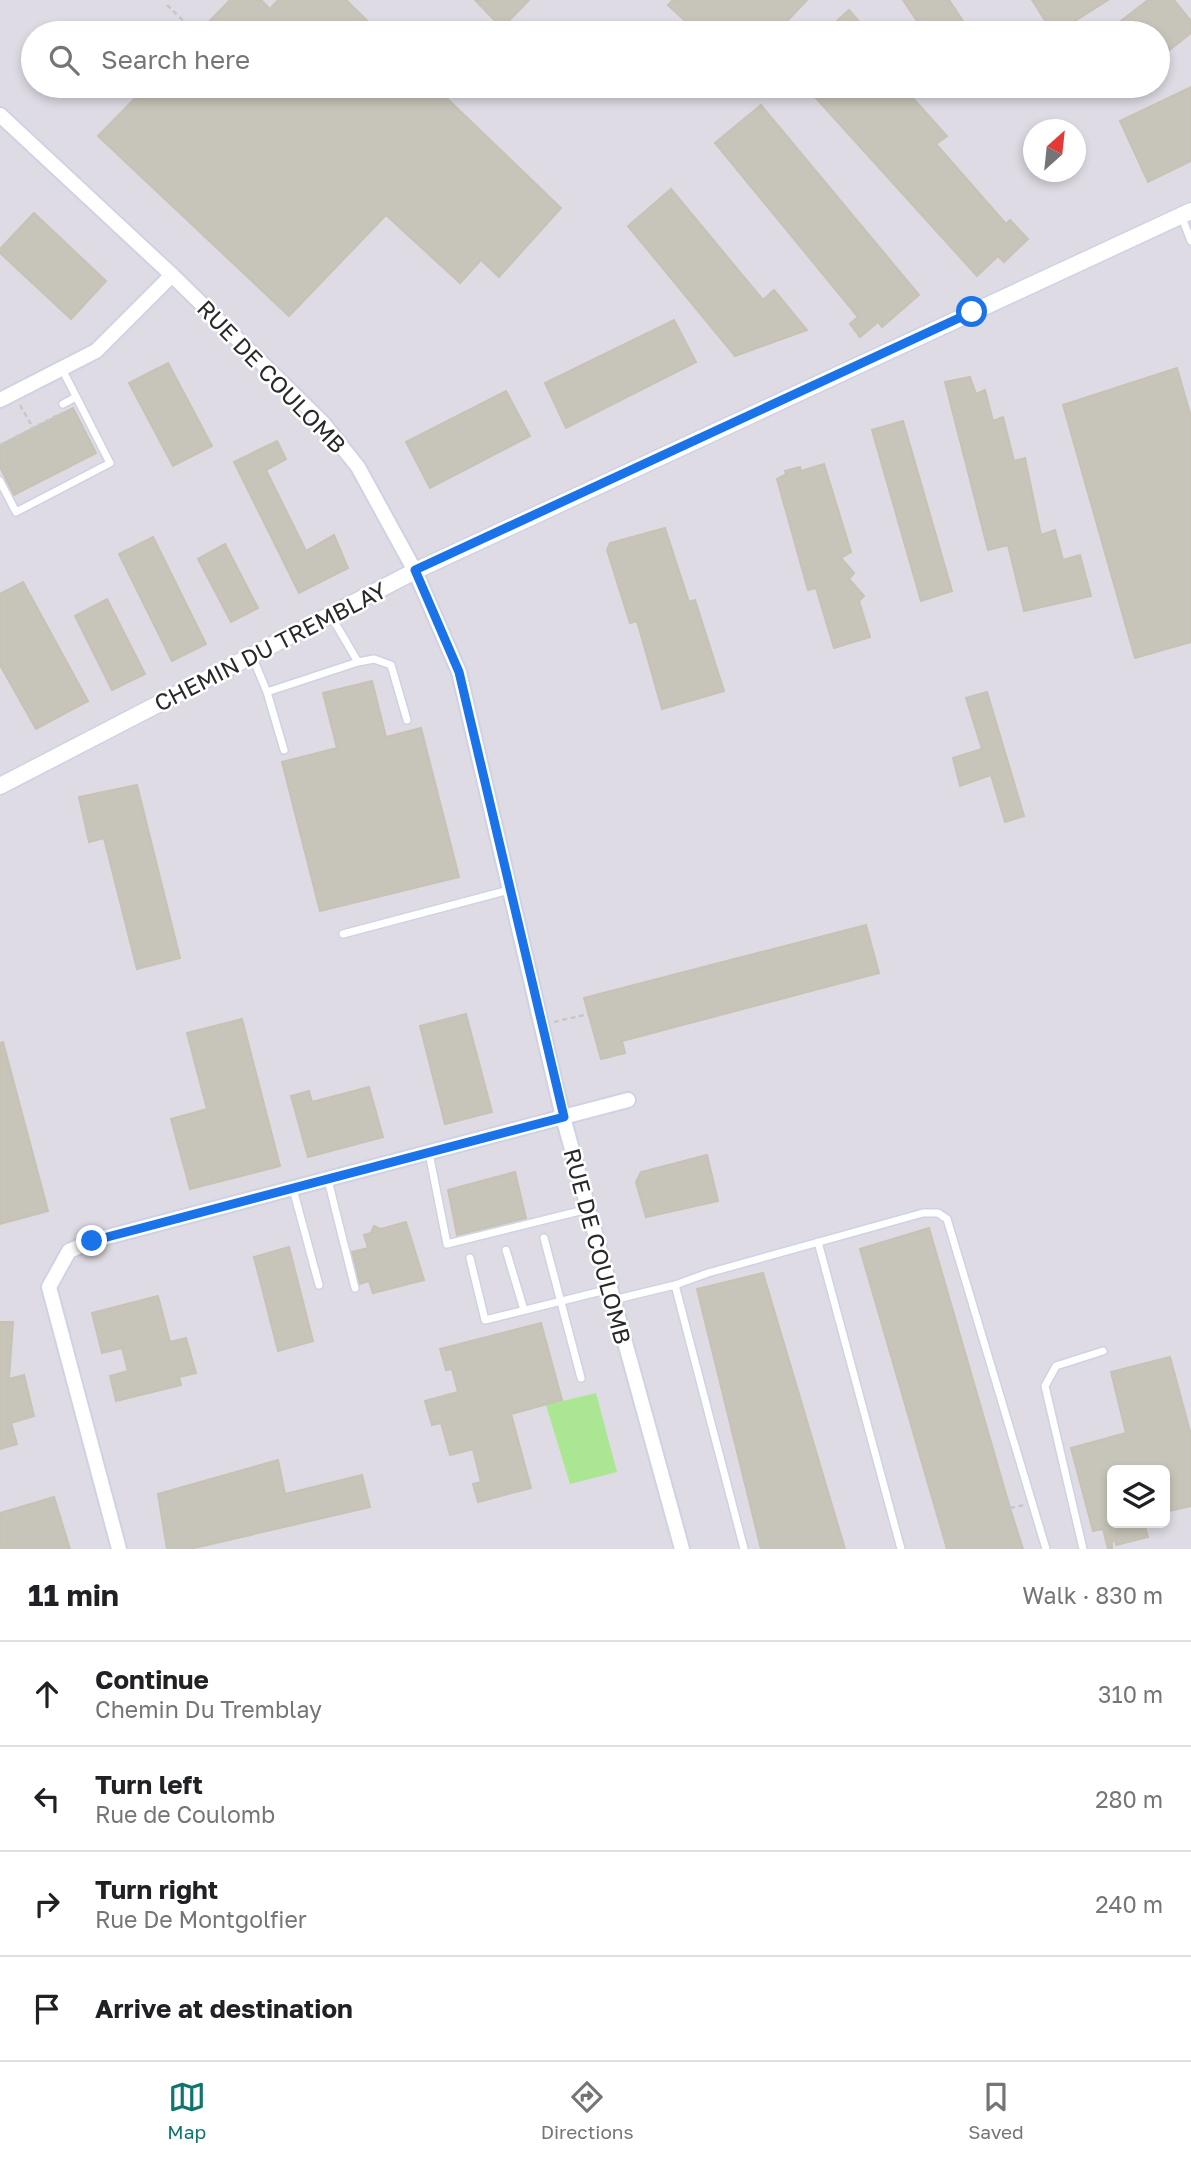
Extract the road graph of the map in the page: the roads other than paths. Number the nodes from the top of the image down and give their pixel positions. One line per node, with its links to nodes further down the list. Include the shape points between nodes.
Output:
1 (0, 115): 4 (street, RUE DE COULOMB)
2 (1186, 213): 3 (lane); 10 (street, CHEMIN DU TREMBLAY)
3 (1191, 241)
4 (172, 275): 5 (street, via 96,351); 10 (street, RUE DE COULOMB, via 323,423 358,467)
5 (62, 369): 6 (lane); 7 (street)
6 (76, 397): 8 (lane); 9 (lane, via 110,463 16,512)
7 (0, 400)
8 (64, 408)
9 (0, 481)
10 (415, 570): 11 (street, CHEMIN DU TREMBLAY); 18 (street, RUE DE COULOMB, via 459,672)
11 (330, 615): 12 (street, CHEMIN DU TREMBLAY); 13 (lane)
12 (252, 655): 14 (lane); 17 (street, CHEMIN DU TREMBLAY)
13 (358, 662): 14 (lane); 15 (lane, via 374,659 391,665)
14 (267, 692): 16 (lane)
15 (407, 720)
16 (284, 750)
17 (0, 786)
18 (509, 890): 19 (lane); 21 (street, RUE DE COULOMB)
19 (342, 934)
20 (628, 1100): 21 (street)
21 (564, 1117): 22 (street); 25 (street, RUE DE COULOMB)
22 (429, 1152): 23 (street); 25 (lane, via 447,1244)
23 (328, 1179): 24 (street); 32 (lane)
24 (293, 1188): 30 (lane); 38 (street, via 92,1241 69,1251 56,1271 49,1287)
25 (588, 1209): 33 (street, RUE DE COULOMB)
26 (544, 1238): 34 (lane)
27 (818, 1242): 31 (lane); 41 (lane); 42 (lane, via 923,1213 938,1213 947,1219)
28 (506, 1250): 35 (lane)
29 (470, 1258): 35 (lane, via 485,1320)
30 (319, 1285)
31 (675, 1285): 33 (lane); 40 (lane)
32 (355, 1289)
33 (611, 1295): 34 (lane); 39 (street, RUE DE COULOMB)
34 (562, 1301): 35 (lane); 37 (lane)
35 (524, 1310)
36 (1103, 1351): 43 (lane, via 1056,1366 1045,1386)
37 (581, 1378)
38 (119, 1549)
39 (682, 1549)
40 (744, 1549)
41 (901, 1549)
42 (1046, 1549)
43 (1083, 1549)

